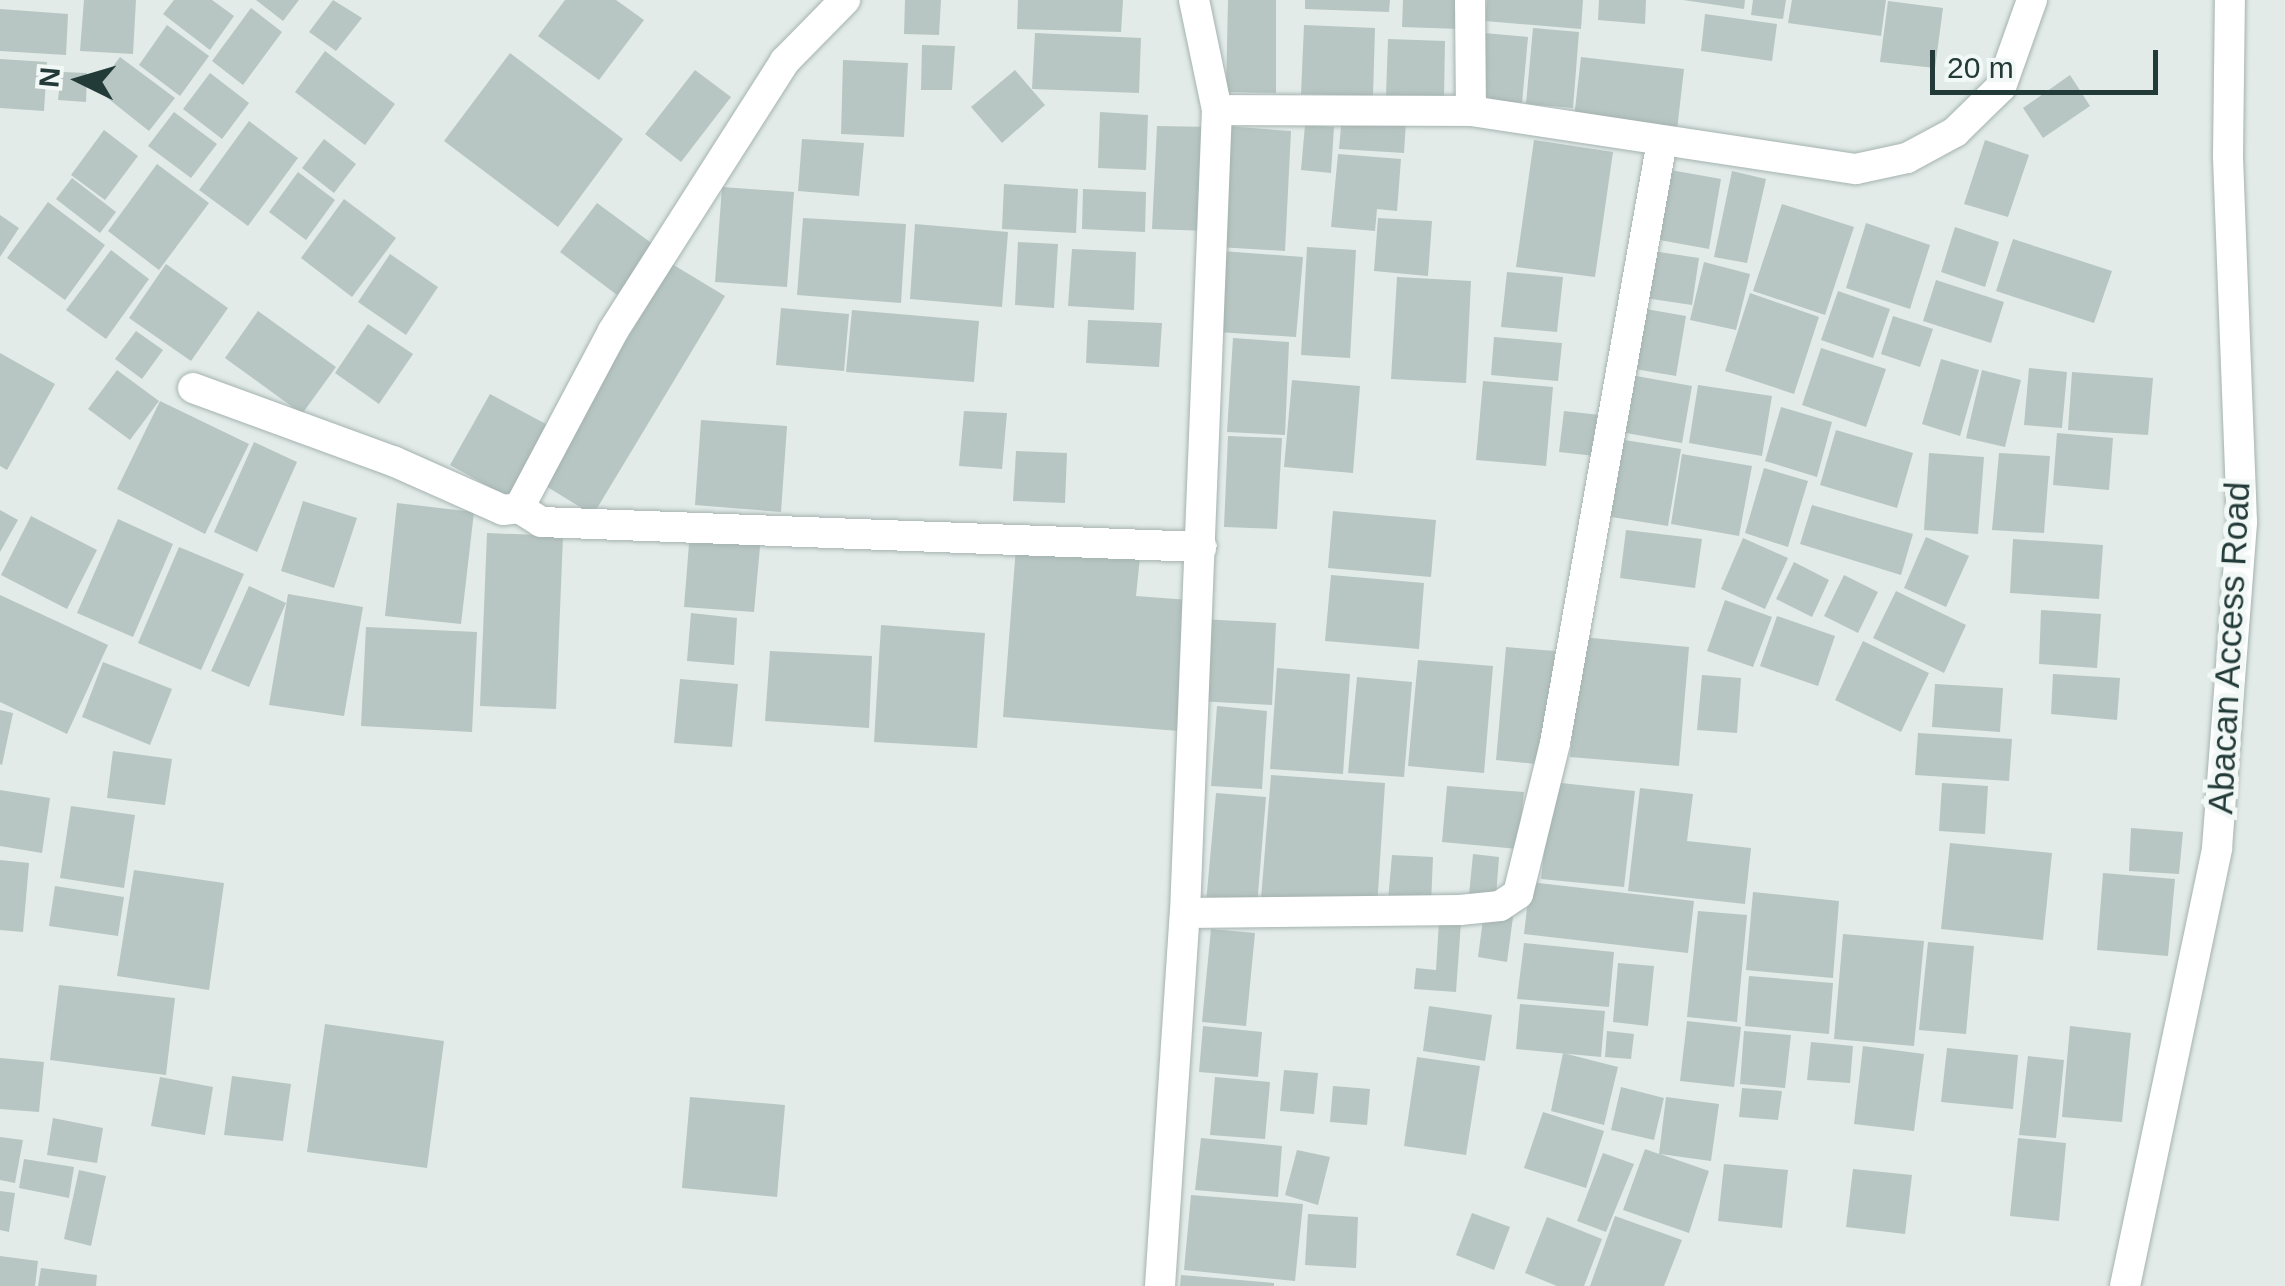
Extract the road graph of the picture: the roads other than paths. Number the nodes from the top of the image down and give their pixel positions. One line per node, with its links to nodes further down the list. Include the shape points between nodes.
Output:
1 (845, 0): 10 (street, via 785,61 613,330)
2 (1194, 0): 6 (street)
3 (1470, 0): 7 (street)
4 (2032, 0): 8 (street, via 2001,87 1955,132 1907,158 1856,170)
5 (2230, 0): 14 (street, Abacan Access Road, via 2228,156 2242,522 2217,848)
6 (1217, 110): 7 (street); 11 (street)
7 (1471, 111): 8 (street)
8 (1662, 141): 12 (street, via 1555,743 1518,894 1500,906 1460,910)
9 (193, 388): 10 (street, via 393,460 503,510)
10 (518, 508): 11 (street, via 542,522)
11 (1202, 547): 12 (street)
12 (1185, 913): 13 (street)
13 (1160, 1286)
14 (2126, 1286)

